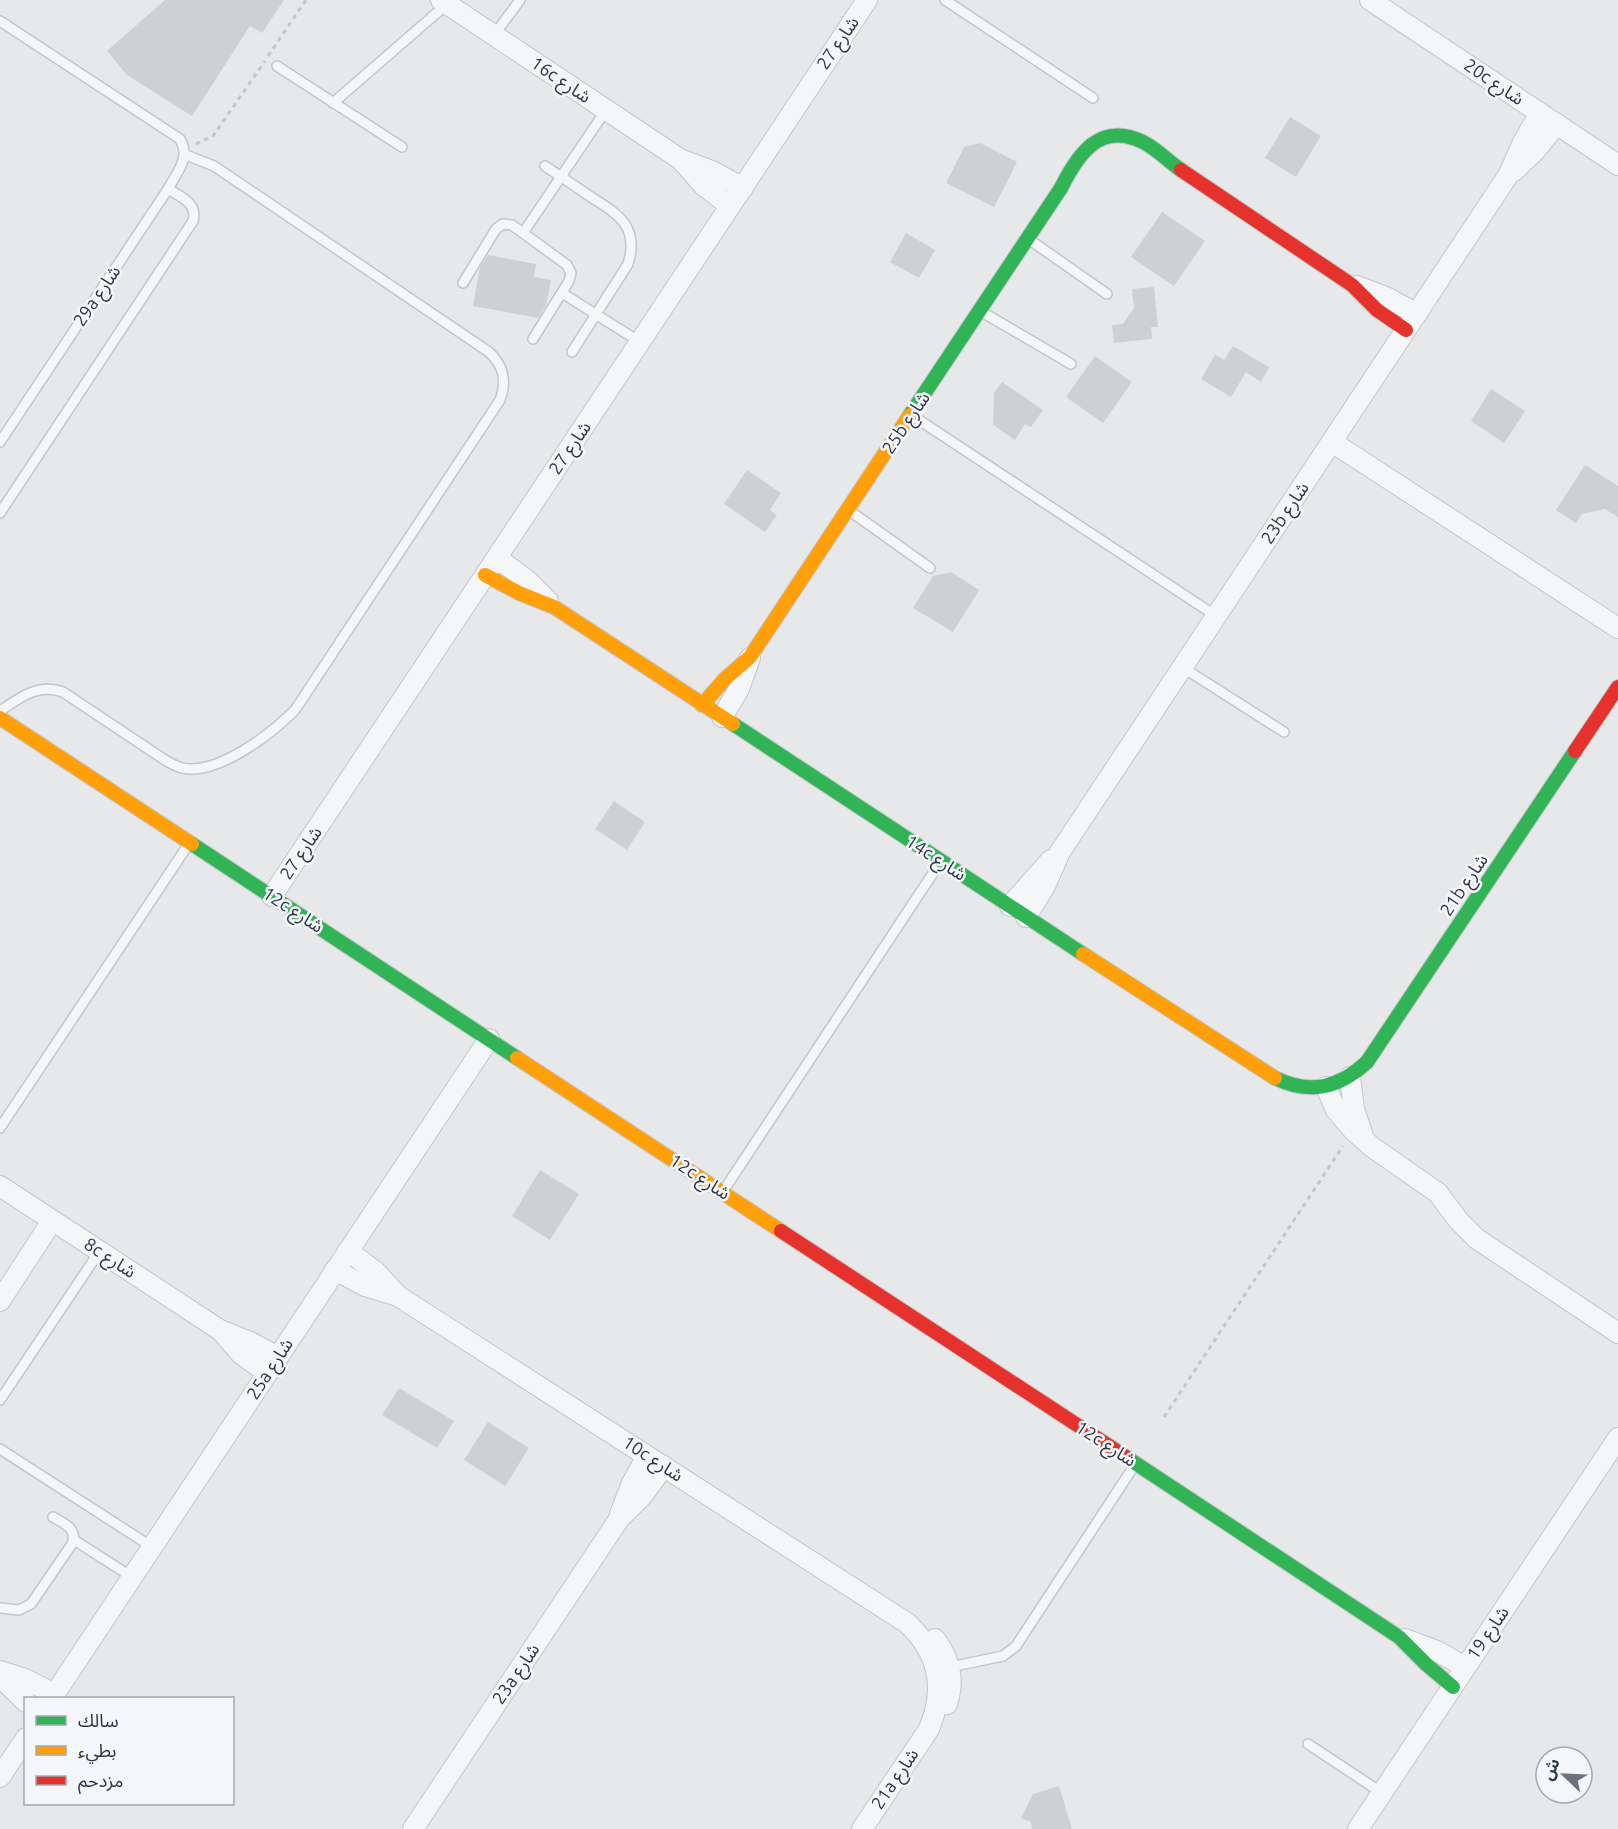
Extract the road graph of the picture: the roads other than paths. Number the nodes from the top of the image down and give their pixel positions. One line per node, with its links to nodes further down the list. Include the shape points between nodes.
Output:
1 (520, 0): 7 (lane)
2 (867, 0): 22 (street, شارع 27)
3 (945, 0): 9 (lane)
4 (1375, 1): 12 (street, 20c شارع)
5 (444, 2): 7 (street, 16c شارع); 10 (lane)
6 (0, 21): 15 (lane, via 180,139)
7 (494, 35): 11 (street, 16c شارع)
8 (277, 66): 10 (lane)
9 (1093, 98)
10 (333, 103): 14 (lane)
11 (606, 110): 16 (street, 16c شارع); 21 (lane)
12 (1540, 113): 13 (street, 20c شارع); 20 (street, 23b شارع)
13 (1557, 124): 18 (street, 20c شارع); 20 (street, 23b شارع)
14 (402, 147)
15 (185, 151): 24 (lane, 29a شارع); 54 (lane, via 214,166 489,352 503,373 503,391 295,710 261,740 222,760 182,768 56,689 31,691)
16 (680, 159): 22 (street, 16c شارع); 25 (street, 16c شارع, via 703,185)
17 (1169, 162): 23 (street, 25b شارع, via 1138,150 1116,149 1094,157); 29 (street, 25b شارع)
18 (1618, 165)
19 (545, 166): 21 (lane)
20 (1509, 174): 34 (street, 23b شارع)
21 (561, 177): 26 (lane); 33 (lane, via 618,214 631,237 628,264)
22 (743, 188): 25 (street, شارع 27)
23 (1061, 188): 27 (street, 25b شارع)
24 (168, 189): 40 (lane, 29a شارع); 43 (lane, via 190,202 193,221)
25 (730, 206): 36 (street, شارع 27)
26 (523, 233): 28 (lane, via 512,225 499,225); 30 (lane, via 570,268 571,277)
27 (1028, 238): 31 (lane); 32 (street, 25b شارع)
28 (463, 283)
29 (1352, 285): 34 (street, 25b شارع, via 1386,297)
30 (562, 294): 33 (lane); 35 (lane)
31 (1107, 294)
32 (980, 310): 38 (lane); 39 (street, 25b شارع)
33 (596, 315): 36 (lane); 37 (lane)
34 (1411, 322): 41 (street, 23b شارع)
35 (533, 339)
36 (640, 342): 44 (street, شارع 27)
37 (572, 352)
38 (1071, 364)
39 (911, 415): 42 (street, 25b شارع); 48 (lane)
40 (0, 442)
41 (1332, 442): 48 (street, 23b شارع); 49 (street)
42 (848, 510): 45 (lane); 50 (street, 25b شارع)
43 (0, 513)
44 (497, 558): 46 (street, شارع 27); 47 (street, 14c شارع)
45 (930, 568)
46 (485, 575): 47 (street, 14c شارع); 60 (street, شارع 27)
47 (554, 607): 53 (street, 14c شارع)
48 (1216, 616): 51 (street, 23b شارع)
49 (1618, 628)
50 (750, 657): 53 (street, 25b شارع); 55 (street, 25b شارع, via 739,689)
51 (1182, 667): 57 (lane); 61 (street, 23b شارع, via 1060,852 1045,886)
52 (1618, 687): 63 (street, 21b شارع, via 1367,1062)
53 (702, 705): 55 (street, 14c شارع)
54 (0, 711)
55 (722, 717): 59 (street, 14c شارع)
56 (0, 718): 58 (street, 12c شارع)
57 (1284, 732)
58 (190, 842): 60 (street, 12c شارع); 65 (lane)
59 (941, 861): 61 (street, 14c شارع); 68 (lane)
60 (272, 896): 62 (street, 12c شارع)
61 (1018, 912): 64 (street, 14c شارع, via 1268,1075 1288,1085)
62 (489, 1039): 68 (street, 12c شارع); 70 (street, 25a شارع)
63 (1350, 1077): 64 (street, 21b شارع); 66 (street)
64 (1326, 1087): 66 (street, via 1336,1110)
65 (0, 1128)
66 (1359, 1135): 75 (street, via 1438,1193 1477,1239)
67 (0, 1186): 69 (street, 8c شارع)
68 (722, 1192): 81 (street, 12c شارع)
69 (52, 1221): 71 (street, 8c شارع); 74 (street)
70 (348, 1251): 72 (street, 25a شارع); 73 (street, 10c شارع, via 375,1271)
71 (99, 1252): 76 (street, 8c شارع, via 220,1330 241,1354); 77 (lane)
72 (335, 1270): 73 (street, 10c شارع, via 365,1286); 76 (street, 25a شارع)
73 (398, 1296): 80 (street, 10c شارع)
74 (0, 1301)
75 (1618, 1333)
76 (273, 1365): 86 (street, 25a شارع)
77 (0, 1400)
78 (1618, 1438): 90 (street, شارع 19)
79 (0, 1449): 86 (lane)
80 (647, 1456): 82 (street, 10c شارع); 84 (street, 23a شارع)
81 (1136, 1464): 89 (street, 12c شارع); 91 (lane, via 1016,1646 1003,1656)
82 (664, 1466): 84 (street, 23a شارع); 91 (street, 10c شارع, via 907,1623 927,1632 942,1648)
83 (53, 1517): 85 (lane, via 71,1528)
84 (619, 1519): 101 (street, 23a شارع)
85 (74, 1540): 87 (lane); 88 (lane, via 31,1604 19,1610)
86 (152, 1547): 87 (street, 25a شارع)
87 (132, 1577): 95 (street, 25a شارع)
88 (0, 1608)
89 (1399, 1637): 90 (street, 12c شارع); 94 (street, 12c شارع)
90 (1465, 1667): 94 (street, شارع 19)
91 (943, 1668): 102 (street, 21a شارع, via 929,1730)
92 (0, 1671): 95 (street, via 25,1679)
93 (0, 1677): 96 (street)
94 (1453, 1687): 100 (street, شارع 19)
95 (53, 1696)
96 (24, 1700)
97 (24, 1741): 99 (street)
98 (1308, 1744): 100 (lane)
99 (0, 1777)
100 (1382, 1793): 103 (street, شارع 19)
101 (413, 1829)
102 (862, 1829)
103 (1358, 1829)

